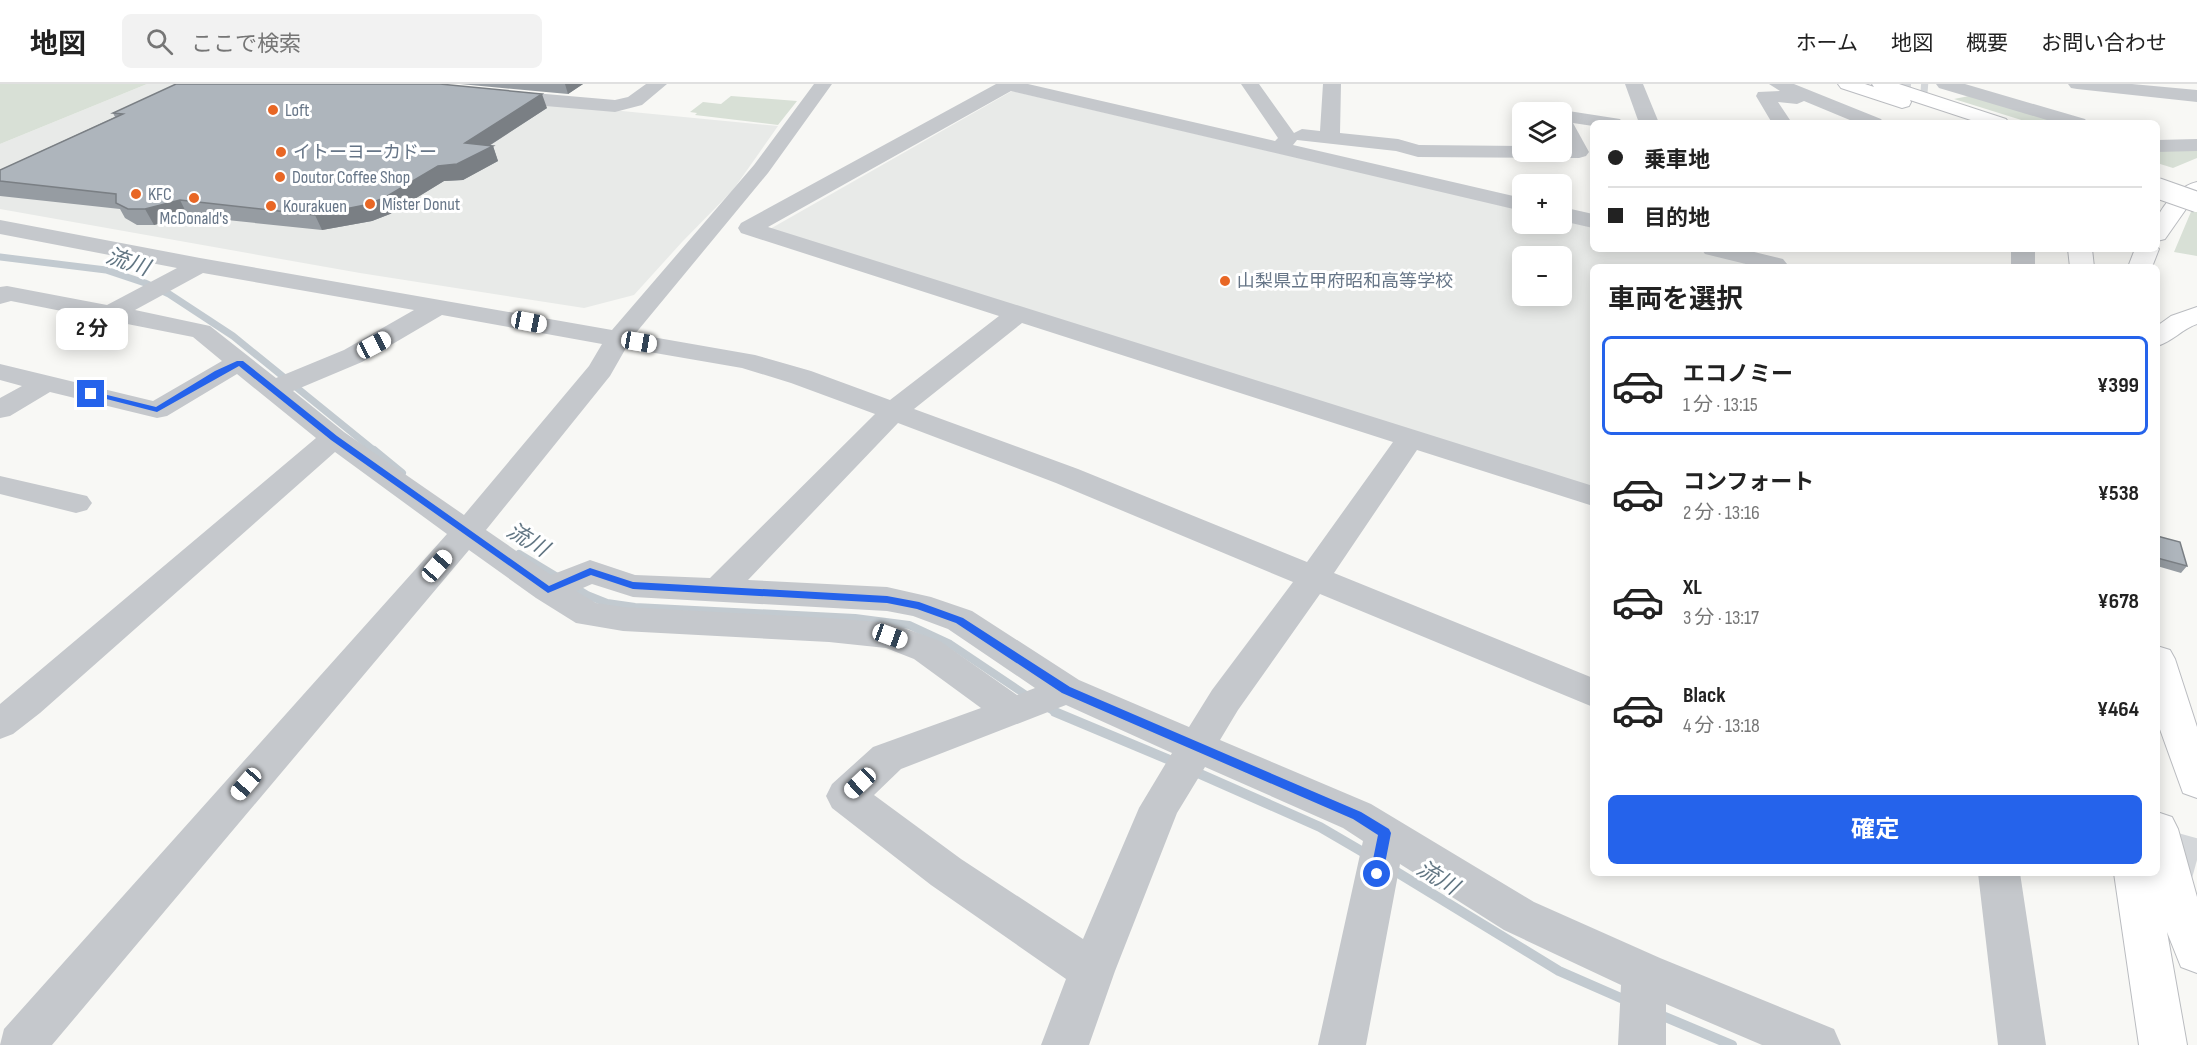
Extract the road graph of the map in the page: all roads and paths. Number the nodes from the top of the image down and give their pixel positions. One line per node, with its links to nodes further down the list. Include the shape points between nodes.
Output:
1 (658, 84): 16 (street, via 635,101 615,106)
2 (823, 84): 58 (street, via 761,169)
3 (998, 84): 12 (street)
4 (1250, 84): 31 (street)
5 (1332, 84): 29 (street)
6 (1634, 84): 22 (street)
7 (1778, 84): 18 (street)
8 (1831, 84): 20 (highway)
9 (1847, 84): 25 (highway)
10 (1881, 84): 15 (highway)
11 (2077, 84): 17 (street)
12 (1008, 85): 31 (street); 55 (street, via 749,228)
13 (2007, 85): 14 (street)
14 (1964, 88): 15 (street); 28 (street)
15 (1931, 89): 26 (highway); 27 (highway)
16 (480, 94)
17 (2197, 96)
18 (1816, 99): 23 (street, via 1765,96); 24 (street)
19 (1572, 117): 21 (street)
20 (1916, 118)
21 (1591, 120)
22 (1648, 120)
23 (1780, 120)
24 (1867, 120)
25 (1954, 120)
26 (1993, 120)
27 (2007, 120)
28 (2068, 120)
29 (1330, 138): 31 (street, via 1301,135); 34 (street, via 1398,145 1418,151)
30 (1572, 139): 35 (street, via 1579,152)
31 (1284, 143): 43 (street)
32 (2197, 145): 33 (street)
33 (2160, 146)
34 (1512, 152)
35 (1572, 152)
36 (2197, 168): 42 (highway, via 2185,172)
37 (2160, 170): 39 (highway)
38 (2160, 177): 41 (highway)
39 (2197, 182)
40 (2160, 189): 44 (highway, bridge)
41 (2197, 189): 48 (highway, via 2178,204)
42 (2160, 192)
43 (1512, 201)
44 (2197, 202)
45 (1572, 216): 46 (street)
46 (1590, 220)
47 (0, 227): 51 (street)
48 (2160, 230)
49 (1725, 252): 50 (street)
50 (1775, 264)
51 (200, 265): 53 (street); 54 (street)
52 (0, 297): 54 (street, via 7,293)
53 (439, 306): 58 (street); 62 (street, via 353,356)
54 (111, 313): 59 (street, via 201,331)
55 (1017, 314): 64 (street); 66 (street)
56 (2197, 315): 57 (highway, via 2180,321)
57 (2160, 336)
58 (618, 339): 64 (street, via 746,361); 70 (street, via 600,370)
59 (240, 363): 61 (street, via 218,372 157,410); 62 (street)
60 (0, 372): 61 (street)
61 (47, 383): 63 (street)
62 (274, 389): 65 (street)
63 (0, 410)
64 (894, 411): 71 (street, via 1068,476); 73 (street)
65 (334, 438): 70 (street); 77 (street)
66 (1410, 438): 68 (street); 71 (street)
67 (0, 485): 69 (street)
68 (1590, 495)
69 (76, 503)
70 (466, 533): 72 (street); 88 (street)
71 (1313, 579): 76 (street); 79 (street)
72 (548, 590): 73 (street, via 590,571 633,586); 78 (street, via 588,614 623,619 890,636 927,650)
73 (718, 591): 75 (street, via 887,599 919,606 960,620)
74 (2160, 672): 80 (highway)
75 (1066, 690): 78 (street); 79 (street)
76 (1590, 692)
77 (9, 705)
78 (1013, 712): 86 (street, via 887,758 846,796 946,872)
79 (1196, 746): 81 (street, via 1357,816); 86 (street, via 1159,808)
80 (2197, 782)
81 (1385, 833): 87 (street, via 1519,916); 90 (street)
82 (2160, 841): 85 (highway, via 2171,886)
83 (1999, 876): 93 (street)
84 (2135, 876): 94 (highway)
85 (2197, 953)
86 (1092, 971): 89 (street)
87 (1644, 973): 91 (street); 92 (street)
88 (21, 1045)
89 (1065, 1045)
90 (1342, 1045)
91 (1642, 1045)
92 (1817, 1045)
93 (2022, 1045)
94 (2163, 1045)

